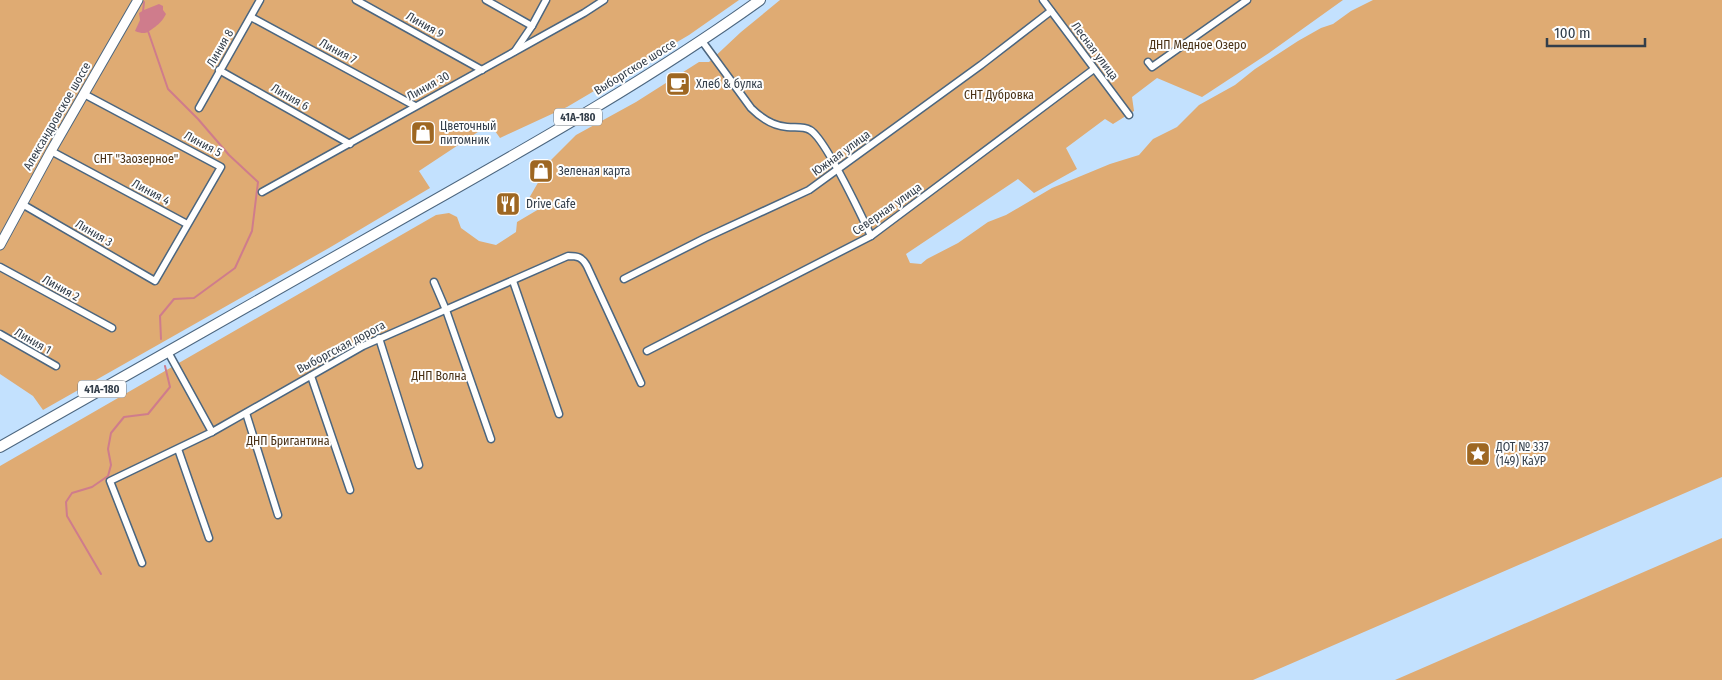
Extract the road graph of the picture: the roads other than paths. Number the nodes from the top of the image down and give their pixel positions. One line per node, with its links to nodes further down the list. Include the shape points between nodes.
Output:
1 (138, 0): 19 (street, Александровское шоссе)
2 (260, 0): 11 (street, Линия 8)
3 (356, 0): 18 (street, Линия 9)
4 (486, 0): 12 (street)
5 (546, 0): 12 (street)
6 (604, 0): 14 (street, Линия 30)
7 (760, 0): 13 (main road, Выборгское шоссе / 41А-180)
8 (1044, 0): 10 (street, Лесная улица)
9 (1247, 0): 15 (street, via 1152,67)
10 (1051, 11): 16 (street, Лесная улица); 25 (street, Южная улица)
11 (251, 17): 17 (street, Линия 8); 20 (street, Линия 7)
12 (532, 26): 14 (street)
13 (702, 41): 25 (street, via 750,108 769,122 787,128 809,129 816,134); 41 (main road, Выборгское шоссе / 41А-180, via 584,114)
14 (514, 52): 18 (street, Линия 30)
15 (1148, 62)
16 (1094, 69): 22 (street, Лесная улица); 29 (street, Северная улица)
17 (219, 70): 21 (street, Линия 8); 23 (street, Линия 6)
18 (482, 70): 20 (street, Линия 30)
19 (84, 94): 24 (street, Александровское шоссе); 28 (street, Линия 5, via 221,166)
20 (415, 106): 23 (street, Линия 30)
21 (199, 108)
22 (1130, 115)
23 (350, 144): 26 (street, Линия 30)
24 (51, 151): 27 (street, Александровское шоссе); 28 (street, Линия 4)
25 (838, 170): 29 (street); 32 (street, Южная улица, via 809,190)
26 (262, 192)
27 (22, 204): 30 (street, Александровское шоссе); 33 (street, Линия 3)
28 (187, 224): 33 (street, Линия 5)
29 (872, 236): 40 (street, Северная улица)
30 (0, 245)
31 (0, 267): 37 (street, Линия 2)
32 (624, 279)
33 (155, 281)
34 (513, 281): 36 (street, Выборгская дорога); 44 (street, Выборгская дорога, via 568,256 582,258); 46 (street)
35 (434, 282): 36 (street)
36 (446, 310): 39 (street, Выборгская дорога); 48 (street)
37 (112, 328)
38 (0, 334): 42 (street, Линия 1)
39 (379, 338): 43 (street, Выборгская дорога); 51 (street)
40 (647, 351)
41 (168, 352): 47 (street); 49 (main road, 41А-180)
42 (56, 366)
43 (310, 376): 45 (street, Выборгская дорога); 52 (street)
44 (641, 383)
45 (246, 413): 47 (street, Выборгская дорога); 53 (street)
46 (559, 414)
47 (212, 432): 50 (street, Выборгская дорога)
48 (491, 439)
49 (0, 447)
50 (178, 449): 54 (street); 55 (street, Выборгская дорога, via 110,481)
51 (419, 465)
52 (350, 490)
53 (278, 515)
54 (209, 538)
55 (142, 563)

